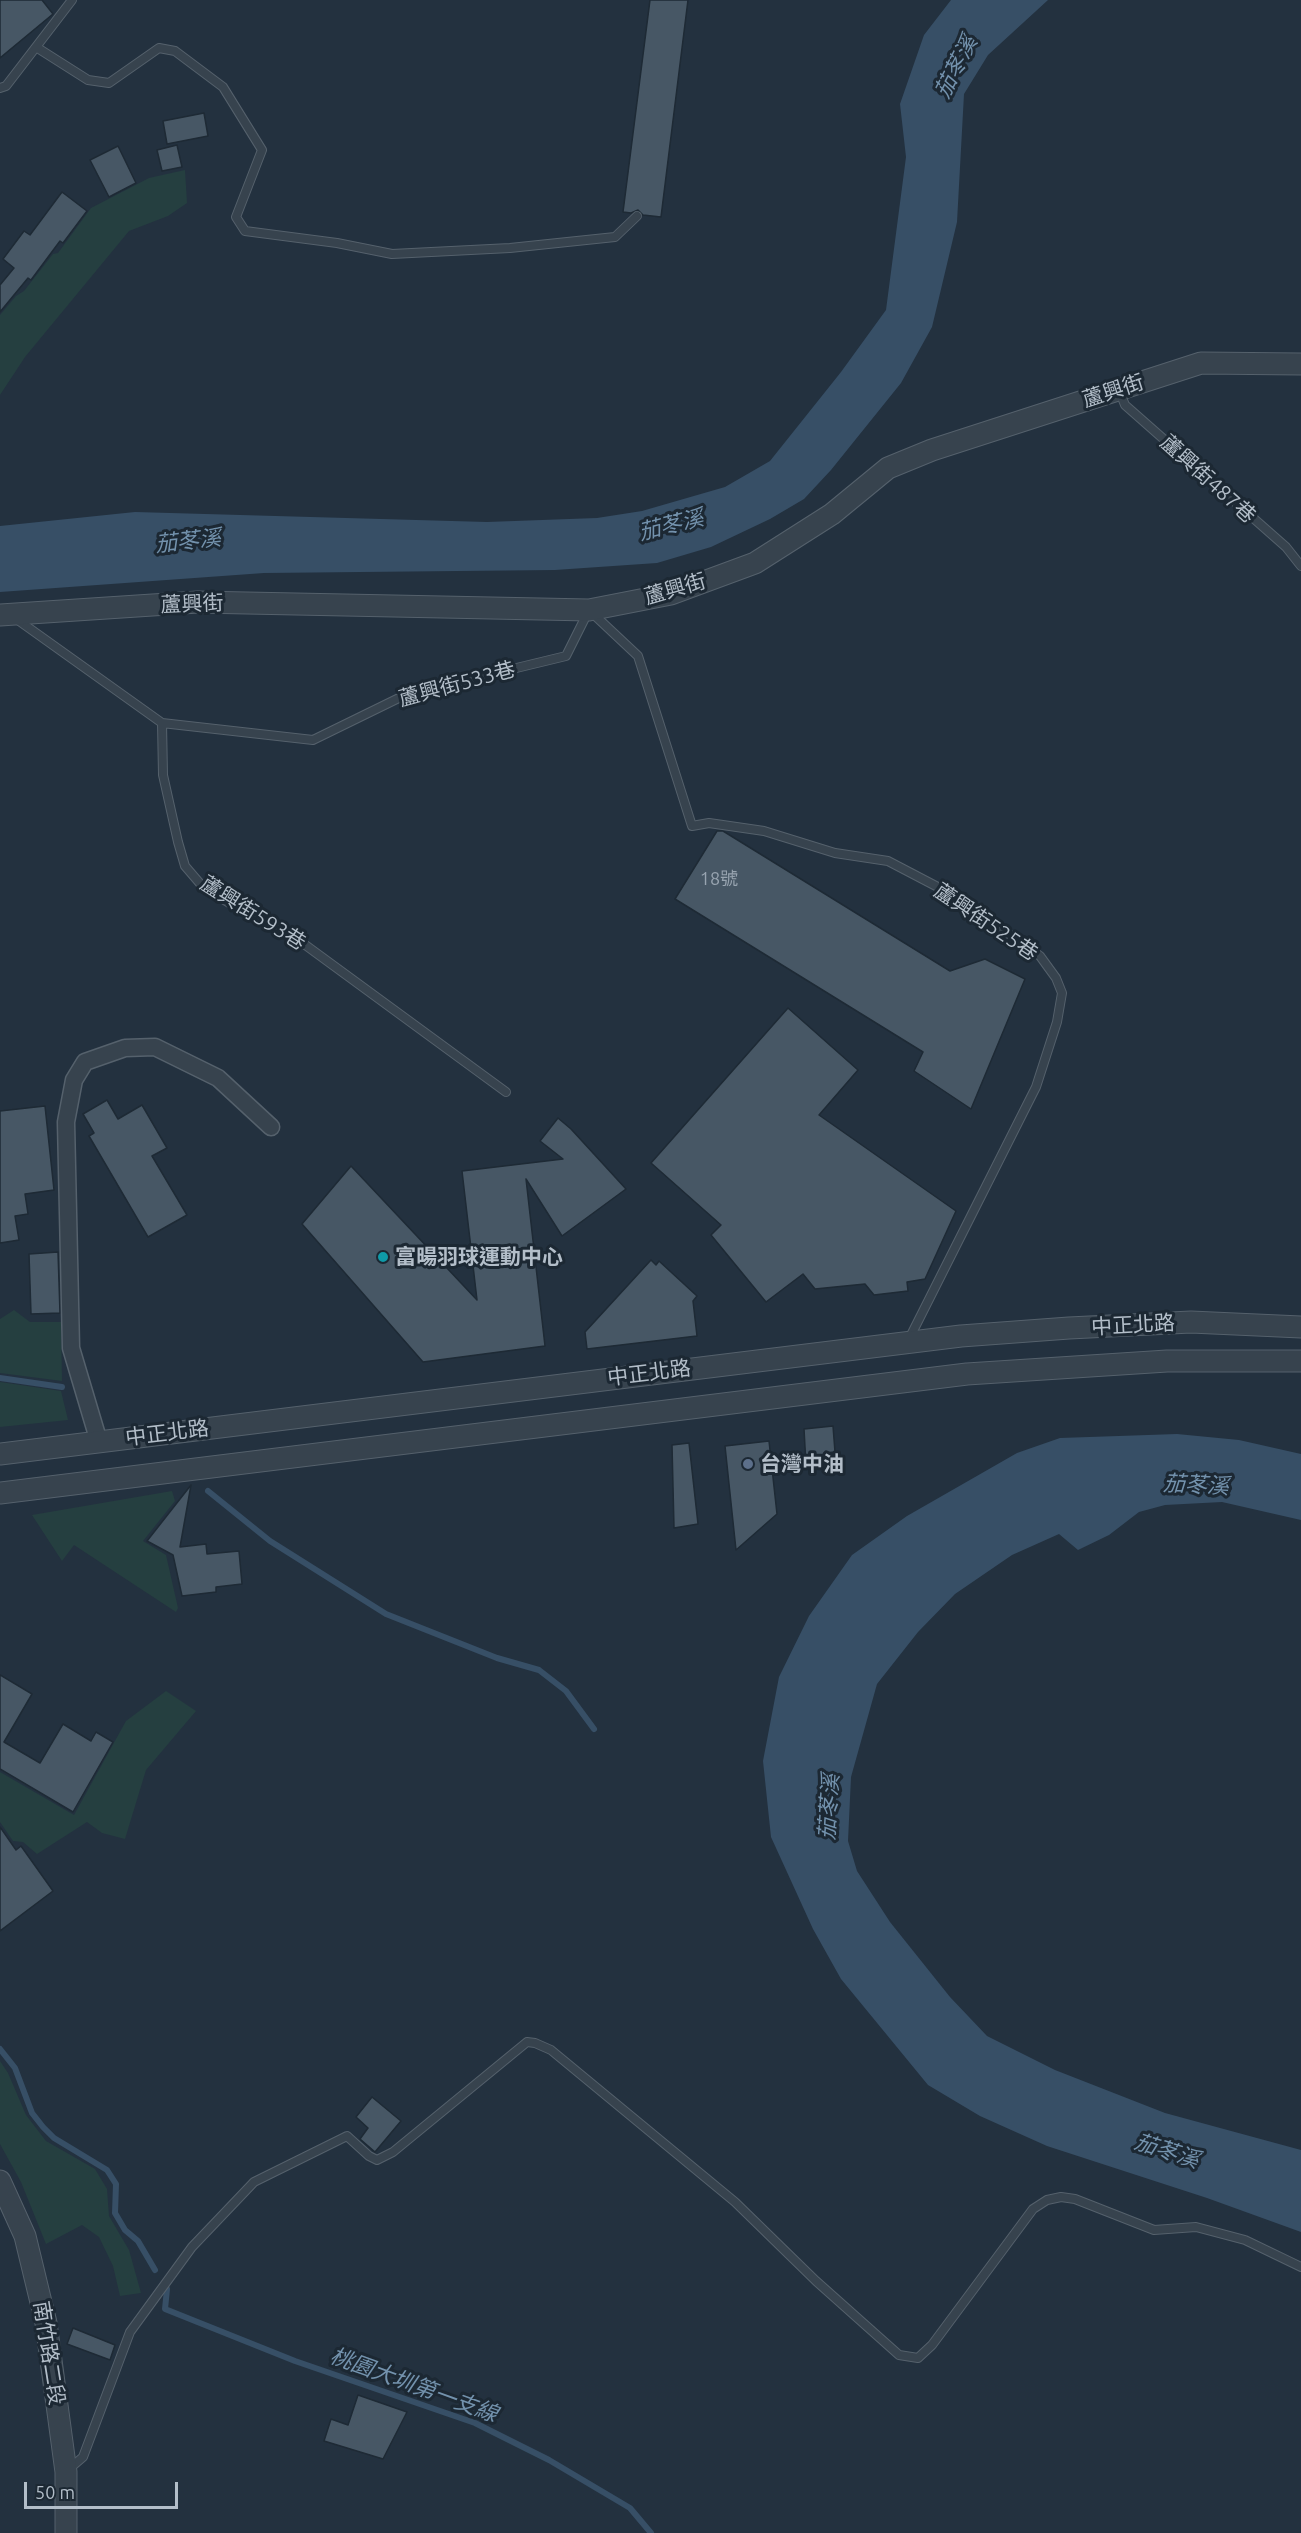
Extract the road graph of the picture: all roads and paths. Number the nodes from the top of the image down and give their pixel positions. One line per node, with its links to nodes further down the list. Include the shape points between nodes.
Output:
1 (72, 0): 2 (lane)
2 (36, 47): 3 (lane, via 6,86); 4 (lane, via 88,80 109,83 159,48 175,51 223,87 262,150 236,217 245,231 392,254 615,237)
3 (0, 88)
4 (637, 216)
5 (1301, 364): 6 (street, 蘆興街, via 1201,363)
6 (1119, 389): 7 (lane, 蘆興街487巷, via 1125,405 1286,547); 8 (street, 蘆興街, via 888,468 832,514 755,563 671,594)
7 (1301, 566)
8 (589, 610): 9 (street, 蘆興街, via 198,602); 10 (lane, 蘆興街533巷, via 566,656 405,695 313,740); 14 (lane, 蘆興街525巷, via 638,656 692,826 708,823 764,831 835,853 888,861 955,896 1040,956 1056,978 1062,993 1057,1022 1036,1087)
9 (4, 614): 10 (lane)
10 (162, 723): 11 (lane, 蘆興街593巷, via 163,775 178,842 185,866 204,887 304,944)
11 (506, 1092)
12 (271, 1127): 16 (street, via 218,1078 156,1047 125,1048 84,1062 74,1080 66,1122 71,1348)
13 (1301, 1327): 14 (street, 中正北路, via 1191,1322)
14 (908, 1341): 16 (street, 中正北路)
15 (1301, 1361): 18 (street, 中正北路, via 1167,1361 967,1374)
16 (99, 1442): 17 (street, 中正北路)
17 (0, 1454)
18 (0, 1493)
19 (0, 2181): 21 (street, 南竹路二段, via 25,2236 46,2323)
20 (1301, 2267): 21 (lane, via 1245,2240 1196,2228 1154,2230 1075,2199 1047,2200 1033,2209 932,2345 918,2358 899,2355 816,2282 735,2202 551,2050 527,2042 393,2152 377,2160 347,2136 254,2182 192,2247 130,2332 83,2457)
21 (66, 2472): 22 (street, 南竹路二段)
22 (66, 2533)

